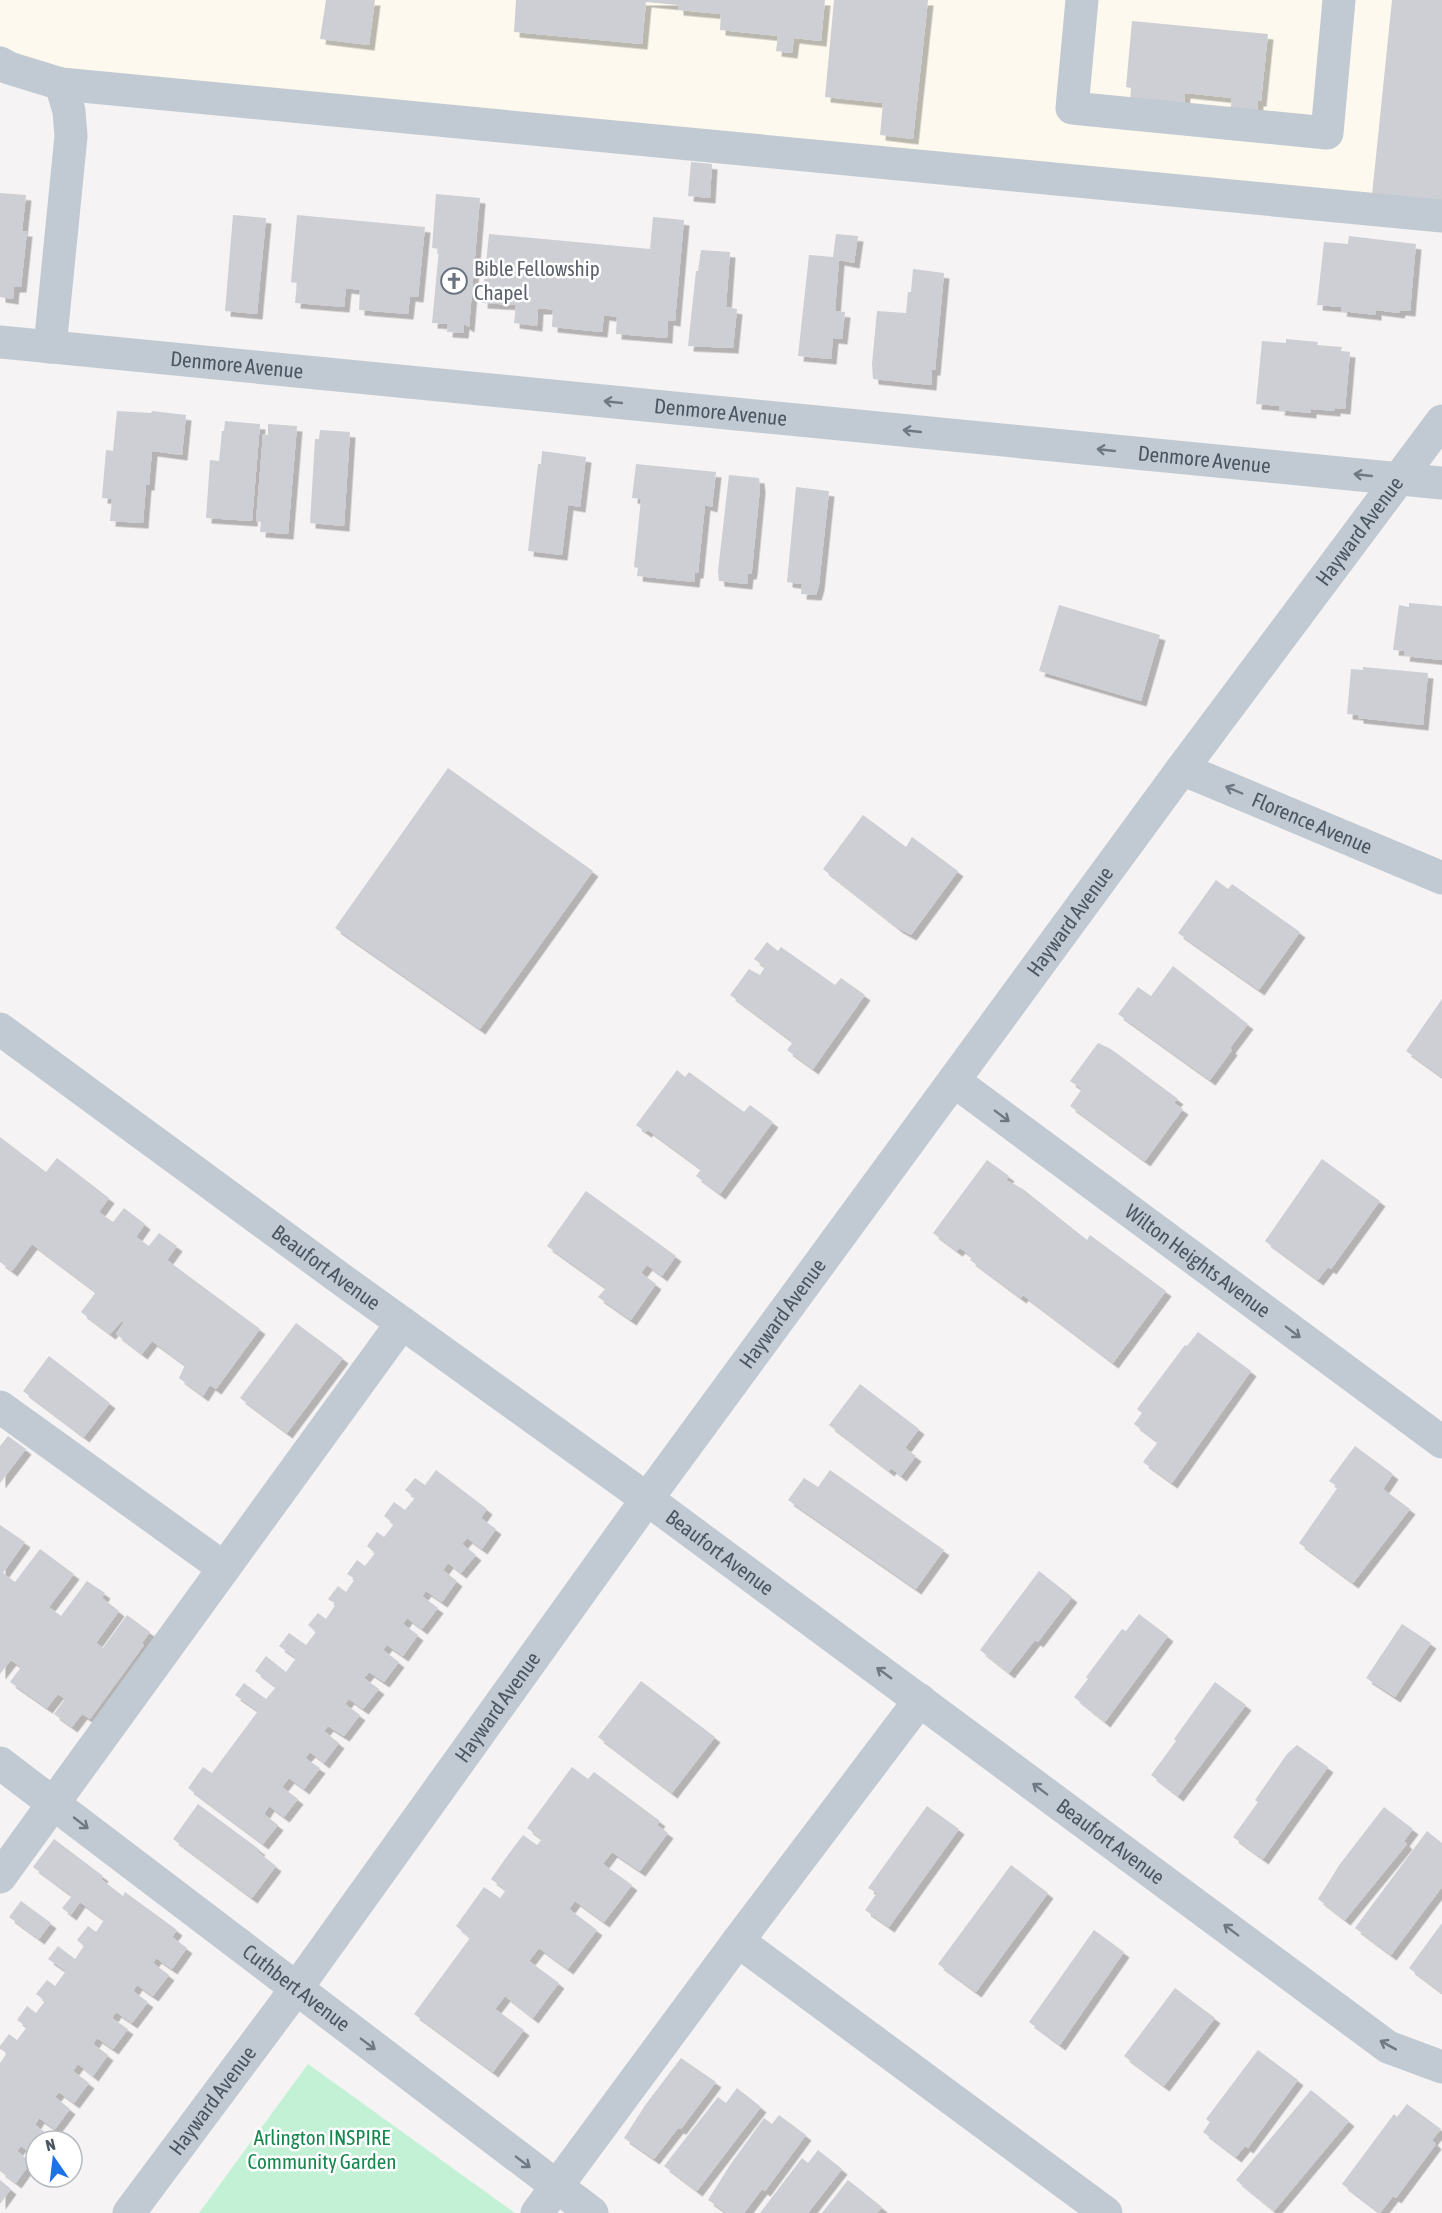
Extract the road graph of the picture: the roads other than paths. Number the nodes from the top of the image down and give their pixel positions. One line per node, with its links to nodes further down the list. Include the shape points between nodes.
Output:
1 (1082, 0): 2 (street, via 1072,108 1328,133)
2 (1339, 0)
3 (0, 63): 4 (street)
4 (61, 84): 5 (street); 7 (street, via 71,136)
5 (1442, 216)
6 (0, 342): 7 (street, Denmore Avenue)
7 (50, 347): 9 (street, Denmore Avenue, one-way to 7)
8 (1442, 421): 9 (street, Hayward Avenue)
9 (1399, 479): 10 (street, Denmore Avenue); 11 (street, Hayward Avenue)
10 (1442, 483)
11 (1182, 768): 12 (street, Florence Avenue, one-way to 11); 14 (street, Hayward Avenue)
12 (1442, 878)
13 (0, 1029): 15 (street, Beaufort Avenue)
14 (954, 1081): 17 (street, Wilton Heights Avenue, one-way to 17); 18 (street, Hayward Avenue)
15 (402, 1323): 18 (street, Beaufort Avenue); 19 (street)
16 (0, 1407): 19 (street)
17 (1442, 1442)
18 (648, 1499): 20 (street, Beaufort Avenue, one-way to 18); 25 (street, Hayward Avenue)
19 (224, 1568): 22 (street)
20 (920, 1700): 24 (street); 26 (street, Beaufort Avenue, one-way to 20, via 1388,2047)
21 (0, 1763): 22 (street, Cuthbert Avenue)
22 (54, 1803): 23 (street); 25 (street, Cuthbert Avenue, one-way to 25)
23 (0, 1878)
24 (738, 1941): 27 (street); 31 (street)
25 (296, 1989): 27 (street, Cuthbert Avenue, one-way to 27); 28 (street, Hayward Avenue)
26 (1442, 2067)
27 (556, 2187): 29 (street); 30 (street, Cuthbert Avenue)
28 (129, 2213)
29 (537, 2213)
30 (592, 2213)
31 (1106, 2213)

